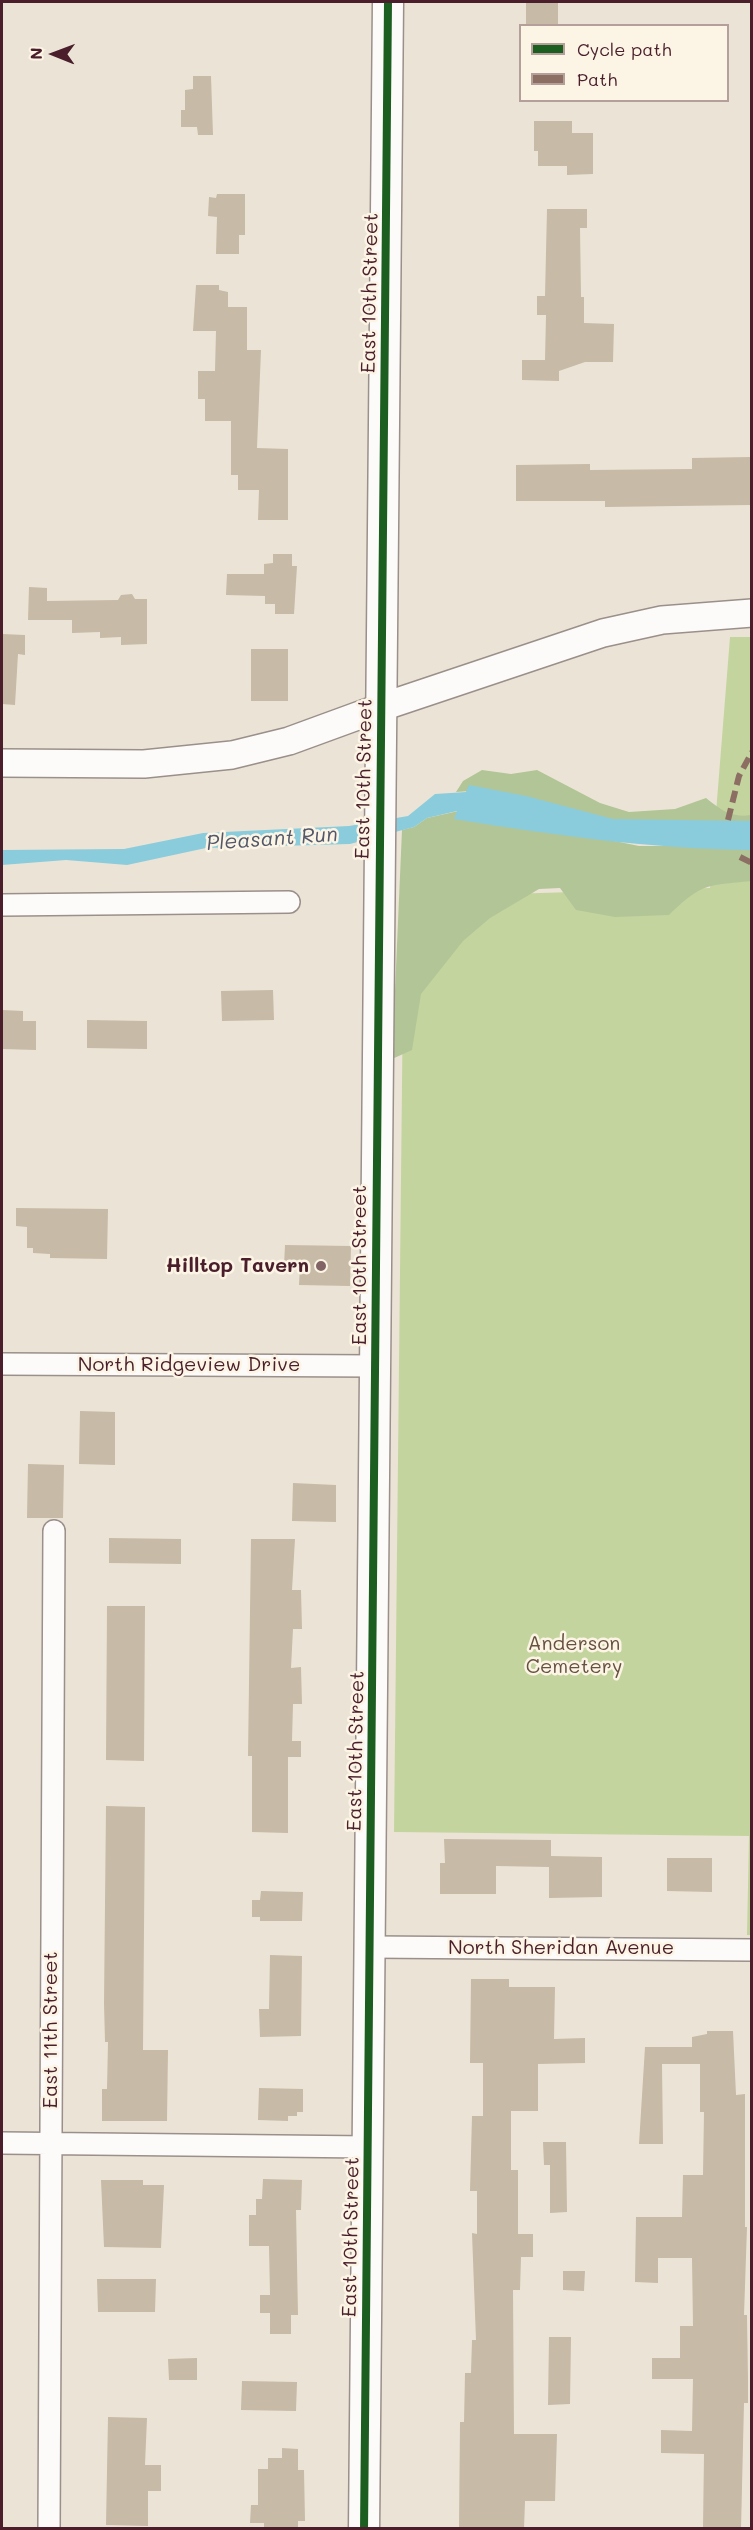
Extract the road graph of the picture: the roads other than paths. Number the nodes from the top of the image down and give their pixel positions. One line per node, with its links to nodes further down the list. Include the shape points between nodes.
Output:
1 (388, 2): 3 (main road, East 10th Street)
2 (752, 614): 3 (street, via 662,620 603,633)
3 (382, 707): 4 (street, via 289,741 213,758 144,764); 8 (main road, East 10th Street)
4 (2, 763)
5 (289, 902): 6 (street)
6 (2, 904)
7 (2, 1364): 8 (street, North Ridgeview Drive)
8 (376, 1366): 10 (main road, East 10th Street)
9 (54, 1531): 13 (street, East 11th Street)
10 (371, 1947): 11 (street, North Sheridan Avenue); 14 (main road, East 10th Street)
11 (752, 1950)
12 (2, 2143): 13 (street)
13 (50, 2144): 14 (street); 15 (street, East 11th Street)
14 (369, 2147): 16 (main road, East 10th Street)
15 (48, 2529)
16 (364, 2529)

